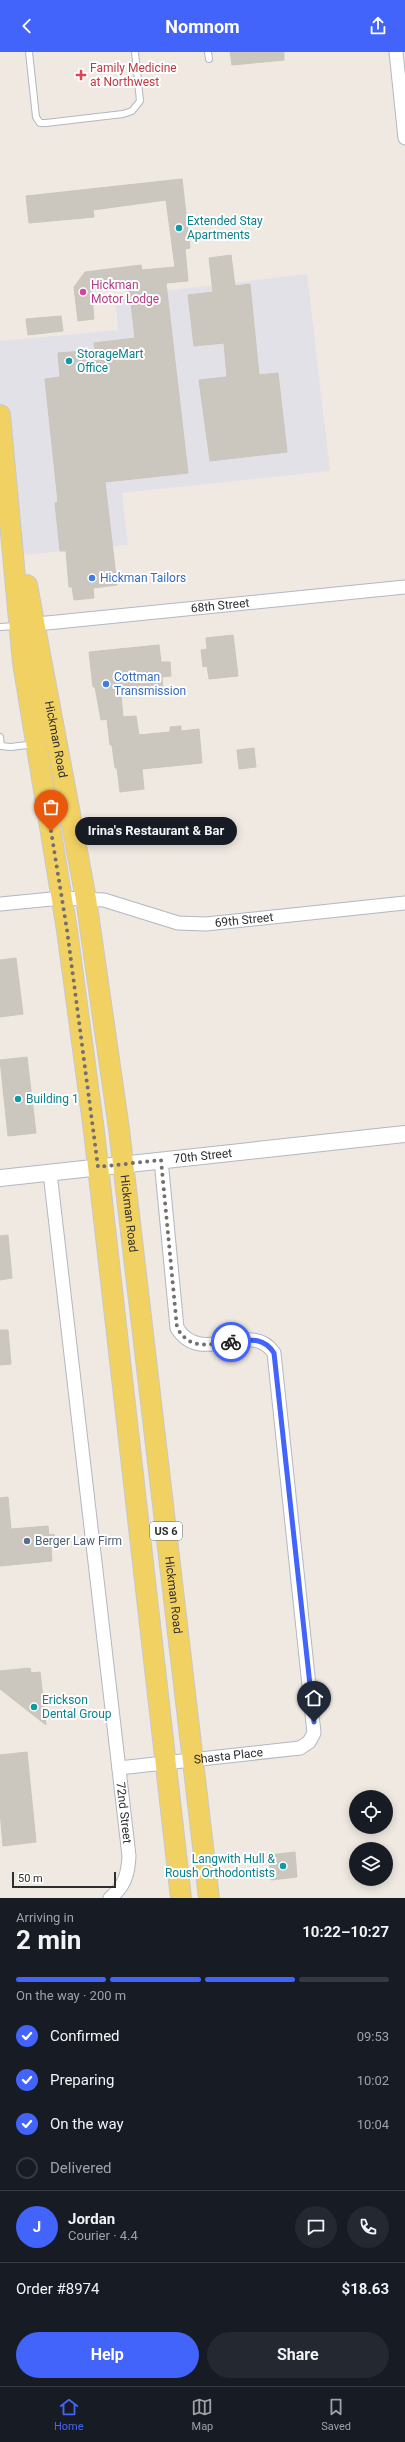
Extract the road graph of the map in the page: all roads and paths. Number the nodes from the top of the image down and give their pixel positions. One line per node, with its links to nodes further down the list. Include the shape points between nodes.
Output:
1 (29, 52): 2 (lane, via 36,117 40,123 46,123 132,111 140,101)
2 (135, 52)
3 (208, 52): 5 (lane)
4 (396, 52): 6 (street)
5 (209, 59)
6 (405, 138)
7 (0, 415): 8 (main road, Hickman Road / US 6)
8 (5, 511): 10 (main road, Hickman Road / US 6)
9 (405, 586): 10 (street, 68th Street)
10 (27, 625): 11 (lane); 13 (main road, Hickman Road / US 6, via 23,663); 15 (main road, Hickman Road / US 6)
11 (0, 627)
12 (0, 737): 13 (lane, via 1,746)
13 (36, 744): 14 (main road, Hickman Road / US 6)
14 (62, 898): 15 (street, 69th Street); 17 (street, 69th Street); 21 (main road, Hickman Road / US 6)
15 (86, 899): 16 (street, 69th Street, via 104,900 178,923 206,924); 20 (main road, Hickman Road / US 6)
16 (405, 903)
17 (0, 904)
18 (405, 1134): 19 (street, 70th Street)
19 (161, 1160): 20 (street, 70th Street); 24 (street, Shasta Place, via 177,1328 184,1338 192,1343 255,1340 269,1345 276,1359 314,1722 314,1733 309,1742 300,1748)
20 (123, 1165): 21 (street, 70th Street); 24 (main road, Hickman Road / US 6)
21 (98, 1167): 22 (street, 70th Street); 25 (main road, Hickman Road / US 6)
22 (50, 1173): 23 (street, 70th Street); 26 (street)
23 (0, 1178)
24 (193, 1760): 25 (street, Shasta Place); 29 (main road, Hickman Road / US 6)
25 (166, 1763): 26 (street, 72nd Street); 28 (main road, Hickman Road / US 6)
26 (119, 1768): 27 (street, 72nd Street, via 129,1856 128,1874 120,1890)
27 (110, 1898)
28 (181, 1898)
29 (209, 1898)

